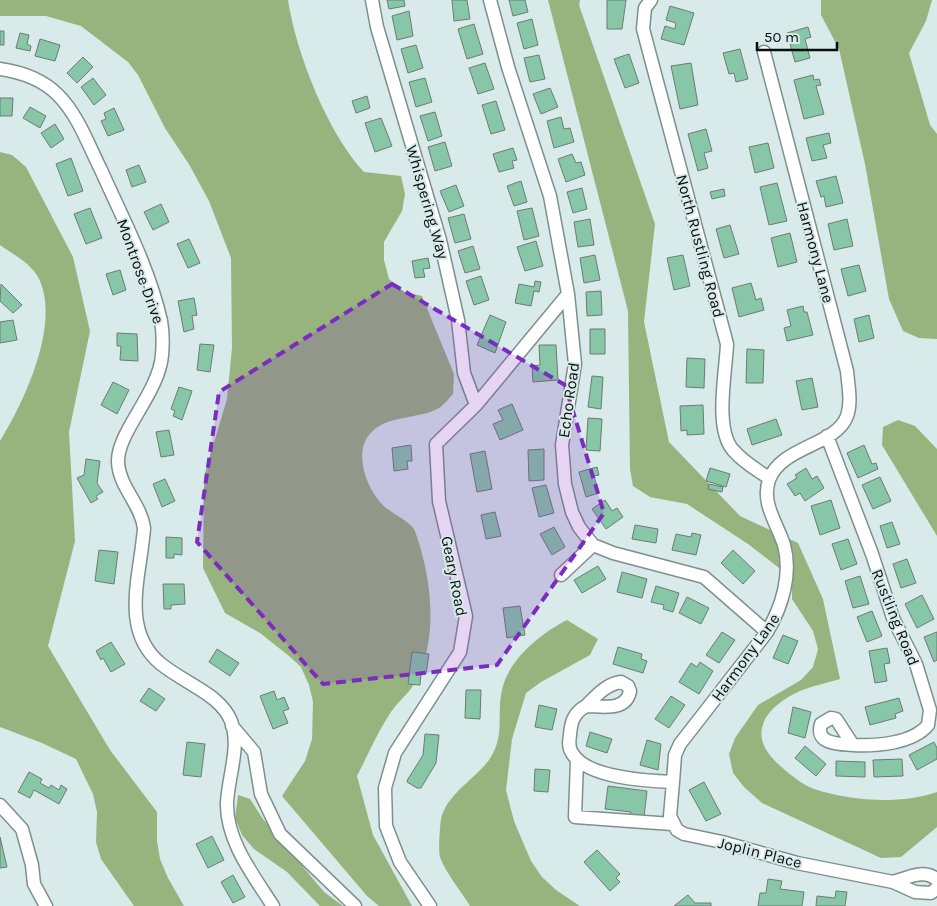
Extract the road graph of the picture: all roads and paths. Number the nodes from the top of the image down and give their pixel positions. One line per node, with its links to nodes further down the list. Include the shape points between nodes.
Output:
1 (372, 0): 7 (street, Whispering Way, via 377,27 440,240 458,320 464,373)
2 (490, 0): 6 (street, Echo Road, via 550,196)
3 (651, 0): 9 (street, North Rustling Road, via 645,8 643,29 727,344 723,394 726,440 741,458)
4 (764, 52): 8 (street, Harmony Lane, via 847,371 849,407 846,418)
5 (0, 69): 14 (street, Montrose Drive, via 41,82 58,95 72,113 122,216 149,282 161,322 162,357 158,376 121,445 118,461 121,477 144,528 136,623 143,643 161,664 220,704)
6 (568, 294): 7 (street, Geary Road); 10 (street, Echo Road, via 575,364 562,445 565,484 579,528)
7 (476, 405): 26 (street, Geary Road, via 436,444 439,501 466,616 460,652 395,753 385,788 386,826 400,862)
8 (827, 436): 9 (street, Harmony Lane, via 786,458); 15 (street, Rustling Road, via 893,618 916,664 930,710 928,725 917,734 869,746)
9 (769, 478): 12 (street, Harmony Lane, via 768,506 784,547 786,569 778,614)
10 (593, 545): 11 (street); 12 (street, via 704,577)
11 (561, 575)
12 (766, 632): 17 (street, Harmony Lane, via 680,744 675,755)
13 (586, 706): 16 (street, via 574,715 570,731 569,747)
14 (232, 726): 24 (street, Montrose Drive, via 234,751 227,804 230,822 244,858); 25 (street, via 254,752 261,794 280,834)
15 (853, 745)
16 (577, 760): 17 (street, via 621,777); 19 (street, via 575,817)
17 (673, 782): 19 (street)
18 (0, 805): 23 (street, via 22,829 34,884)
19 (672, 824): 21 (street, Joplin Place, via 684,834 798,863)
20 (937, 880): 21 (street, Joplin Place, via 922,874)
21 (893, 882): 22 (street, Joplin Place, via 923,893)
22 (937, 888)
23 (46, 906)
24 (273, 906)
25 (355, 906)
26 (430, 906)

